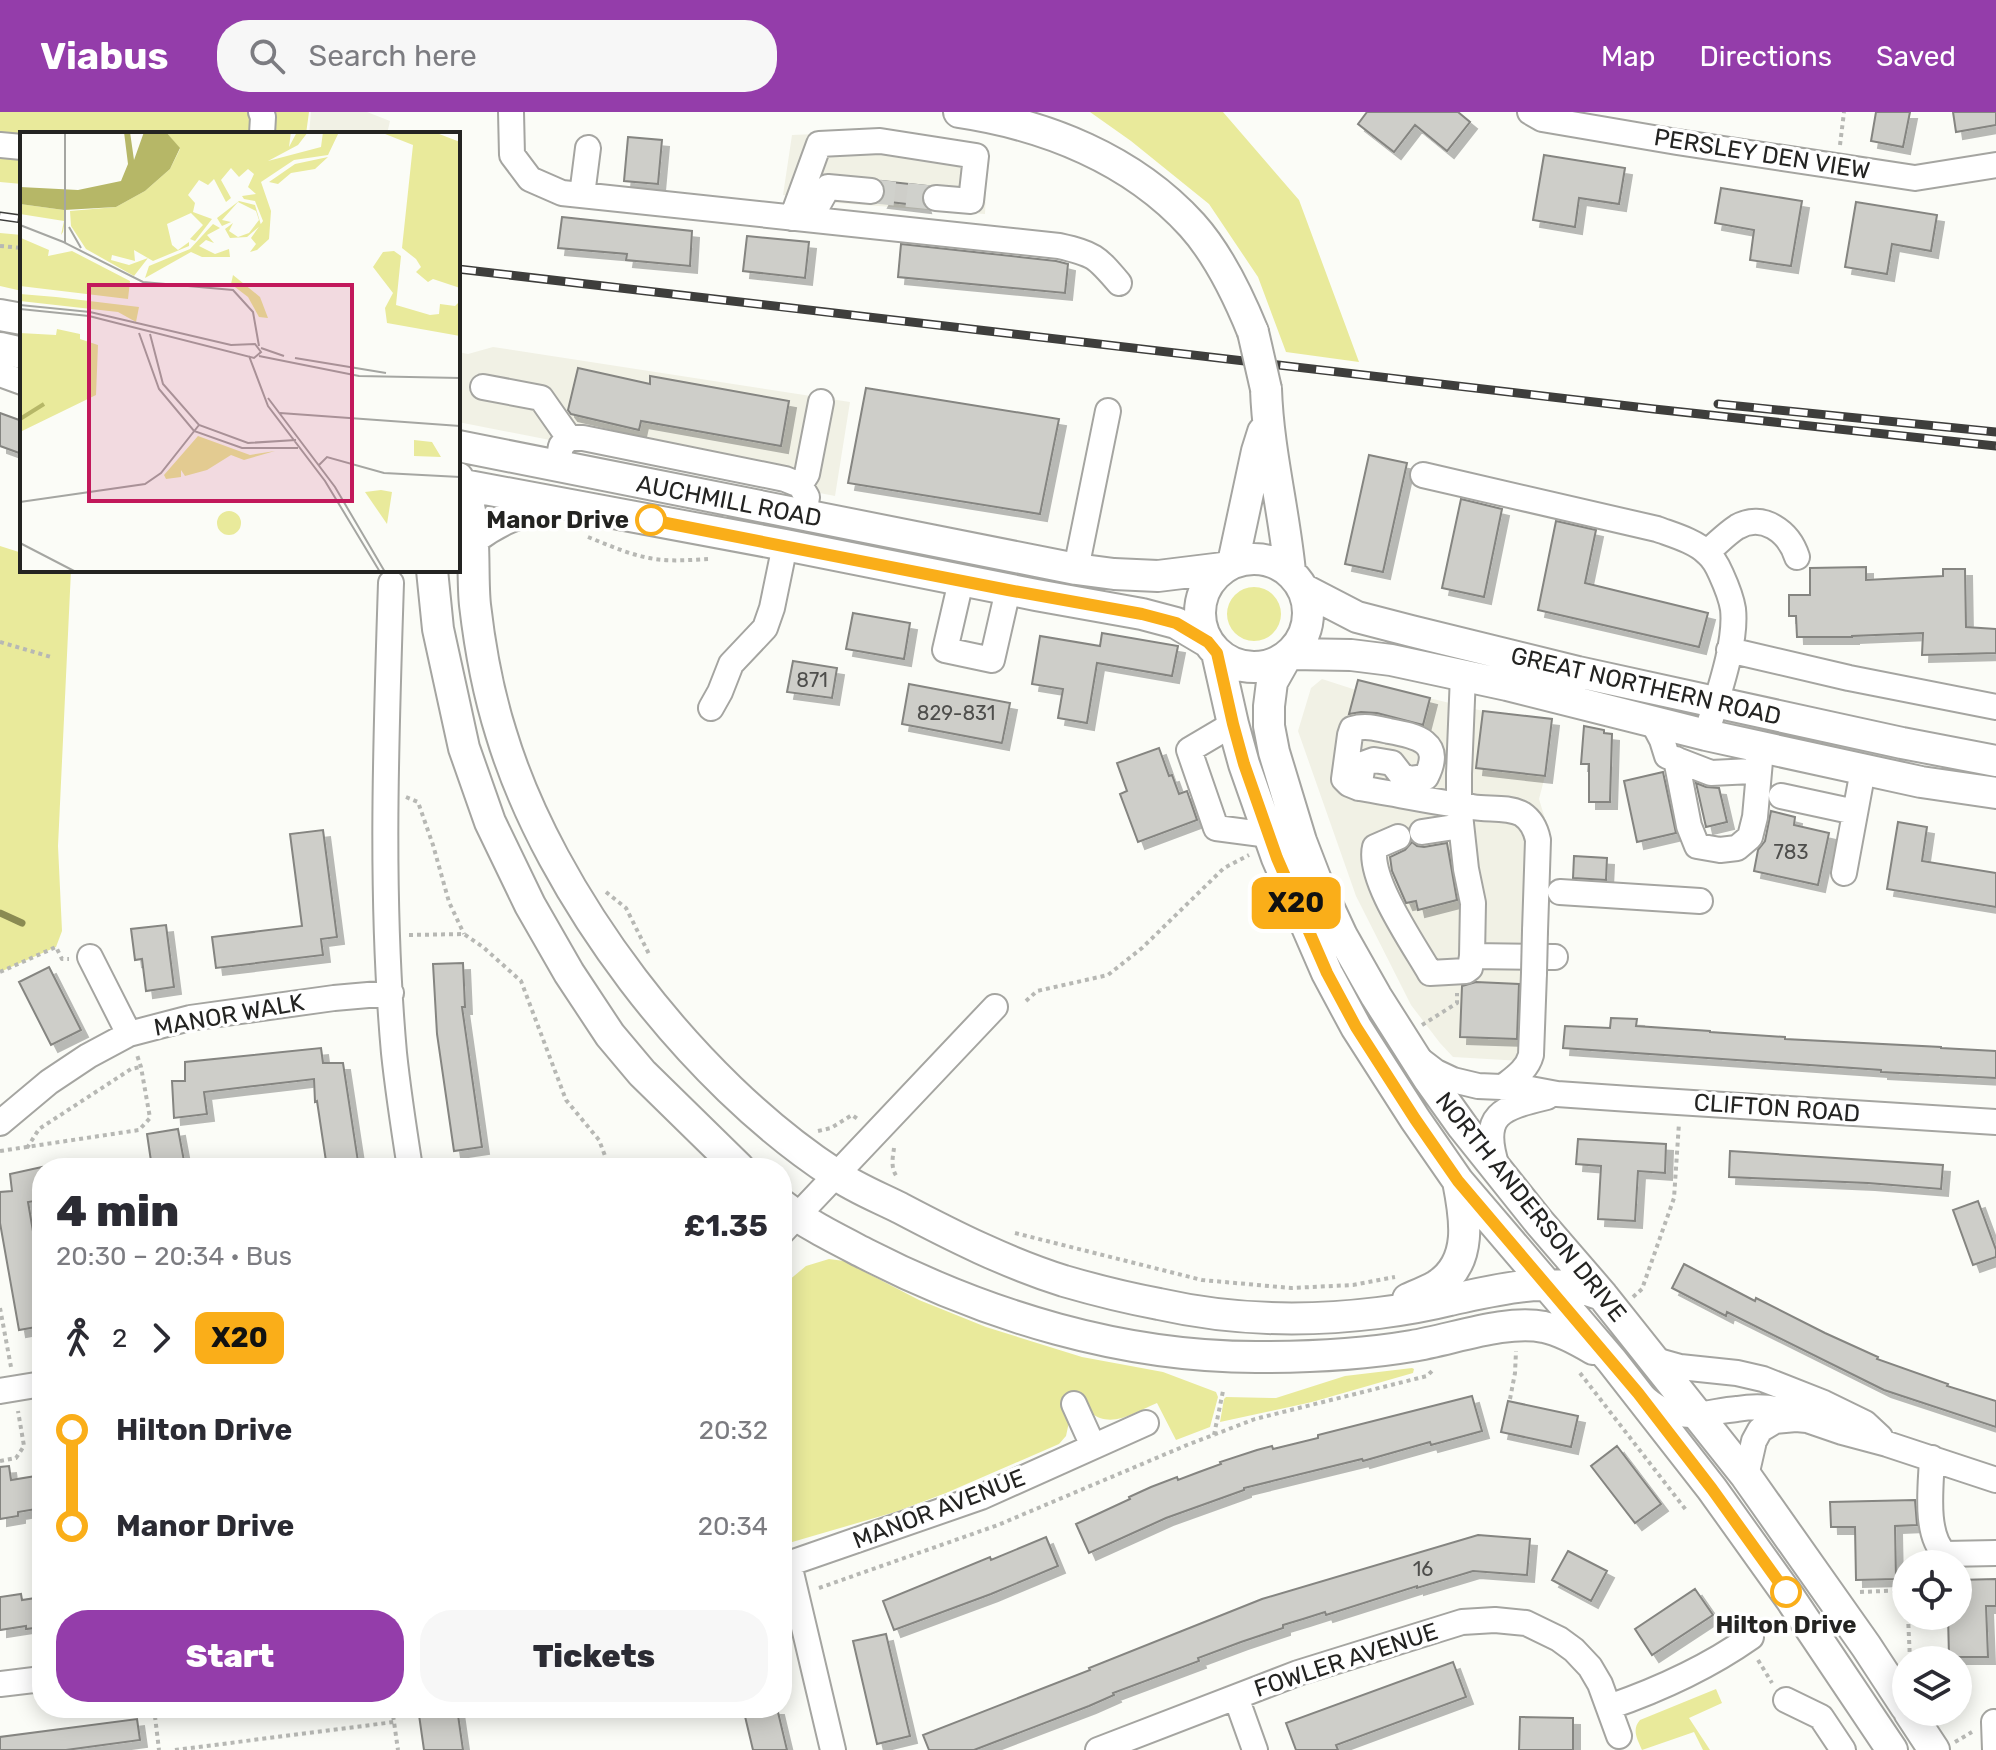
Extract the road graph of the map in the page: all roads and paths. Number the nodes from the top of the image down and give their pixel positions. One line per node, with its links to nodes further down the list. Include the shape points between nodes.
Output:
1 (261, 112): 6 (street)
2 (511, 112): 13 (street, via 512,155 530,179)
3 (959, 112): 28 (main road, bridge, via 1021,124 1092,151 1150,188 1193,226 1253,332)
4 (1530, 112): 11 (street, PERSLEY DEN VIEW, via 1542,119)
5 (1844, 112): 11 (path)
6 (262, 132)
7 (0, 145): 8 (street)
8 (20, 147)
9 (588, 148): 13 (street)
10 (1996, 165): 11 (street, PERSLEY DEN VIEW, via 1915,178)
11 (1838, 166)
12 (871, 191): 15 (street, via 828,187)
13 (582, 195): 15 (street)
14 (936, 198): 15 (street, via 971,201 976,156 880,141 819,144)
15 (801, 218): 18 (street, via 1059,246 1098,259)
16 (0, 246): 17 (path)
17 (20, 248)
18 (1119, 283)
19 (0, 315): 20 (main road)
20 (20, 319)
21 (0, 348): 22 (main road)
22 (20, 353)
23 (0, 374): 24 (street)
24 (20, 381)
25 (483, 387): 29 (street, via 541,398)
26 (821, 402): 34 (street, via 807,474)
27 (1108, 411): 44 (street)
28 (1267, 419): 43 (main road); 46 (main road)
29 (569, 438): 31 (street, via 561,446); 34 (street)
30 (460, 446): 31 (main road, AUCHMILL ROAD)
31 (557, 467): 36 (main road, AUCHMILL ROAD)
32 (1423, 475): 40 (street, via 1657,529)
33 (460, 483): 35 (main road); 38 (main road)
34 (800, 485): 36 (street, via 807,497)
35 (552, 503): 38 (main road, via 507,517); 39 (main road)
36 (804, 516): 44 (main road, AUCHMILL ROAD)
37 (578, 532): 42 (path, via 650,558)
38 (473, 539): 107 (main road, via 475,605 491,696 524,796 559,865 623,966 681,1039 751,1109)
39 (785, 545): 47 (main road); 58 (street, via 765,628 731,664)
40 (1707, 552): 41 (street, via 1740,525 1754,522 1786,535); 52 (street, via 1731,600)
41 (1797, 557)
42 (715, 558)
43 (1228, 565): 44 (main road, via 1158,576); 46 (main road, via 1263,559); 51 (main road, via 1209,582 1201,599 1199,619)
44 (1076, 569)
45 (432, 572): 105 (main road, via 438,629 464,748 490,822 530,905 610,1035)
46 (1297, 580): 53 (main road, via 1308,606 1308,624); 56 (main road, GREAT NORTHERN ROAD, via 1357,617)
47 (961, 581): 49 (main road); 49 (street, via 945,650 992,660)
48 (391, 583): 70 (street)
49 (1008, 590): 51 (main road, via 1176,623)
50 (0, 642): 54 (path)
51 (1212, 648): 53 (main road, via 1250,668); 61 (main road, NORTH ANDERSON DRIVE)
52 (1729, 650): 56 (street); 57 (street)
53 (1288, 656): 55 (main road, GREAT NORTHERN ROAD, via 1351,655); 91 (main road, NORTH ANDERSON DRIVE, via 1272,682 1269,726 1301,841 1342,936 1376,996)
54 (51, 657)
55 (1463, 675): 60 (main road, GREAT NORTHERN ROAD); 73 (street)
56 (1715, 702): 62 (street); 66 (main road, GREAT NORTHERN ROAD)
57 (1996, 707)
58 (711, 708)
59 (1012, 713): 63 (path)
60 (1653, 723): 62 (main road, GREAT NORTHERN ROAD); 65 (street, via 1667,756)
61 (1233, 724): 74 (main road, NORTH ANDERSON DRIVE); 74 (street, via 1189,750 1216,828)
62 (1706, 735): 64 (main road, GREAT NORTHERN ROAD)
63 (1004, 746)
64 (1763, 754): 65 (street, via 1752,771 1711,773); 65 (street, via 1750,837 1737,848 1720,850 1697,846); 67 (main road, GREAT NORTHERN ROAD)
65 (1676, 759)
66 (1996, 761)
67 (1863, 770): 69 (main road, GREAT NORTHERN ROAD); 72 (street)
68 (1359, 788): 73 (street)
69 (1996, 793)
70 (385, 795): 79 (path, via 418,802); 80 (street)
71 (1781, 796): 72 (street)
72 (1855, 812): 75 (street)
73 (1460, 815): 81 (street, via 1473,903); 81 (street, via 1375,847 1373,853 1379,883 1430,973 1466,971); 93 (street, bridge, via 1518,812 1536,831 1531,1055)
74 (1261, 844): 87 (path, via 1224,868 1108,975 1037,991); 109 (main road, NORTH ANDERSON DRIVE, via 1356,1027)
75 (1844, 873)
76 (603, 889): 84 (path, via 626,908)
77 (1560, 892): 78 (street)
78 (1700, 901)
79 (464, 934): 80 (path); 104 (path, via 521,981 566,1100 599,1140)
80 (388, 935): 86 (street)
81 (1472, 956): 83 (street)
82 (90, 957): 85 (path, via 62,959 56,947); 90 (street)
83 (1555, 957)
84 (654, 964)
85 (0, 972)
86 (391, 993): 90 (street, MANOR WALK, via 190,1018); 103 (street)
87 (1026, 1001)
88 (1457, 1003): 91 (path)
89 (995, 1007): 107 (street)
90 (129, 1034): 92 (path); 97 (street, MANOR WALK, via 49,1082)
91 (1414, 1041): 93 (street, CLIFTON ROAD, via 1436,1072 1478,1086); 106 (main road, NORTH ANDERSON DRIVE, via 1446,1105)
92 (141, 1067): 100 (path, via 39,1129); 100 (path, via 150,1118 139,1130)
93 (1503, 1087): 94 (street, CLIFTON ROAD)
94 (1557, 1094): 95 (street, CLIFTON ROAD); 106 (street, CLIFTON ROAD, via 1499,1116 1490,1147)
95 (1680, 1102): 98 (street, CLIFTON ROAD); 115 (path, via 1674,1198)
96 (852, 1115): 99 (path)
97 (0, 1123)
98 (1996, 1123)
99 (818, 1131)
100 (27, 1148): 102 (path)
101 (895, 1149): 108 (path, via 891,1160)
102 (0, 1151)
103 (409, 1158)
104 (606, 1158)
105 (729, 1158)
106 (1499, 1173): 116 (main road, NORTH ANDERSON DRIVE)
107 (836, 1175): 110 (street); 117 (main road, via 977,1247 1063,1281 1116,1295 1242,1316)
108 (899, 1179)
109 (1458, 1181): 114 (main road, NORTH ANDERSON DRIVE); 117 (main road, via 1465,1237 1454,1267 1438,1285)
110 (792, 1214)
111 (792, 1220): 120 (main road, via 975,1302 1098,1339 1186,1354 1261,1357 1411,1346 1525,1326 1560,1332)
112 (1001, 1231): 113 (path, via 1202,1280 1291,1288)
113 (1403, 1276)
114 (1547, 1285): 116 (main road, via 1572,1285); 117 (main road); 120 (main road, NORTH ANDERSON DRIVE)
115 (1642, 1289)
116 (1602, 1295): 119 (main road, NORTH ANDERSON DRIVE)
117 (1381, 1313)
118 (1527, 1350): 127 (path, via 1516,1349)
119 (1655, 1360): 129 (main road, NORTH ANDERSON DRIVE); 133 (street, via 1737,1373 1791,1389 1865,1423)
120 (1612, 1361): 126 (main road, NORTH ANDERSON DRIVE)
121 (1443, 1362): 132 (path, via 1427,1376 1255,1419)
122 (1580, 1373): 138 (path)
123 (32, 1386): 124 (street)
124 (0, 1391)
125 (1223, 1391): 132 (path)
126 (1638, 1393): 129 (street, via 1667,1411); 168 (main road, NORTH ANDERSON DRIVE, via 1721,1501)
127 (1510, 1399)
128 (1074, 1404): 134 (street)
129 (1698, 1416): 130 (street, via 1774,1408); 136 (main road, NORTH ANDERSON DRIVE)
130 (1807, 1420): 133 (street); 136 (street, via 1775,1421 1760,1430)
131 (1146, 1423): 134 (street, MANOR AVENUE)
132 (1214, 1435): 144 (path, via 998,1525)
133 (1887, 1444): 135 (street)
134 (1093, 1446): 140 (street, MANOR AVENUE, via 981,1497)
135 (1932, 1458): 137 (street); 139 (street, via 1930,1517 1938,1547 1945,1554)
136 (1746, 1476): 149 (main road, NORTH ANDERSON DRIVE)
137 (1996, 1480)
138 (1686, 1510)
139 (1996, 1553)
140 (792, 1563)
141 (792, 1583): 144 (street)
142 (1892, 1590): 143 (path)
143 (1849, 1592)
144 (796, 1595): 164 (street)
145 (1754, 1647): 146 (path); 152 (street)
146 (1765, 1674)
147 (32, 1680): 148 (street)
148 (0, 1684)
149 (1892, 1686)
150 (1236, 1697): 152 (street, FOWLER AVENUE, via 1462,1622 1495,1620 1526,1623 1574,1650 1590,1667); 165 (street, FOWLER AVENUE); 166 (street)
151 (1786, 1700): 167 (street, via 1821,1717)
152 (1609, 1707): 159 (street)
153 (155, 1718): 161 (path)
154 (393, 1718): 155 (path)
155 (394, 1722): 162 (path); 163 (path)
156 (1994, 1722): 169 (street)
157 (1924, 1726): 160 (main road, NORTH ANDERSON DRIVE)
158 (1967, 1735): 160 (path)
159 (1619, 1736)
160 (1944, 1747)
161 (159, 1750)
162 (175, 1750)
163 (398, 1750)
164 (833, 1750)
165 (1098, 1750)
166 (1255, 1750)
167 (1843, 1750)
168 (1892, 1750)
169 (1995, 1750)

